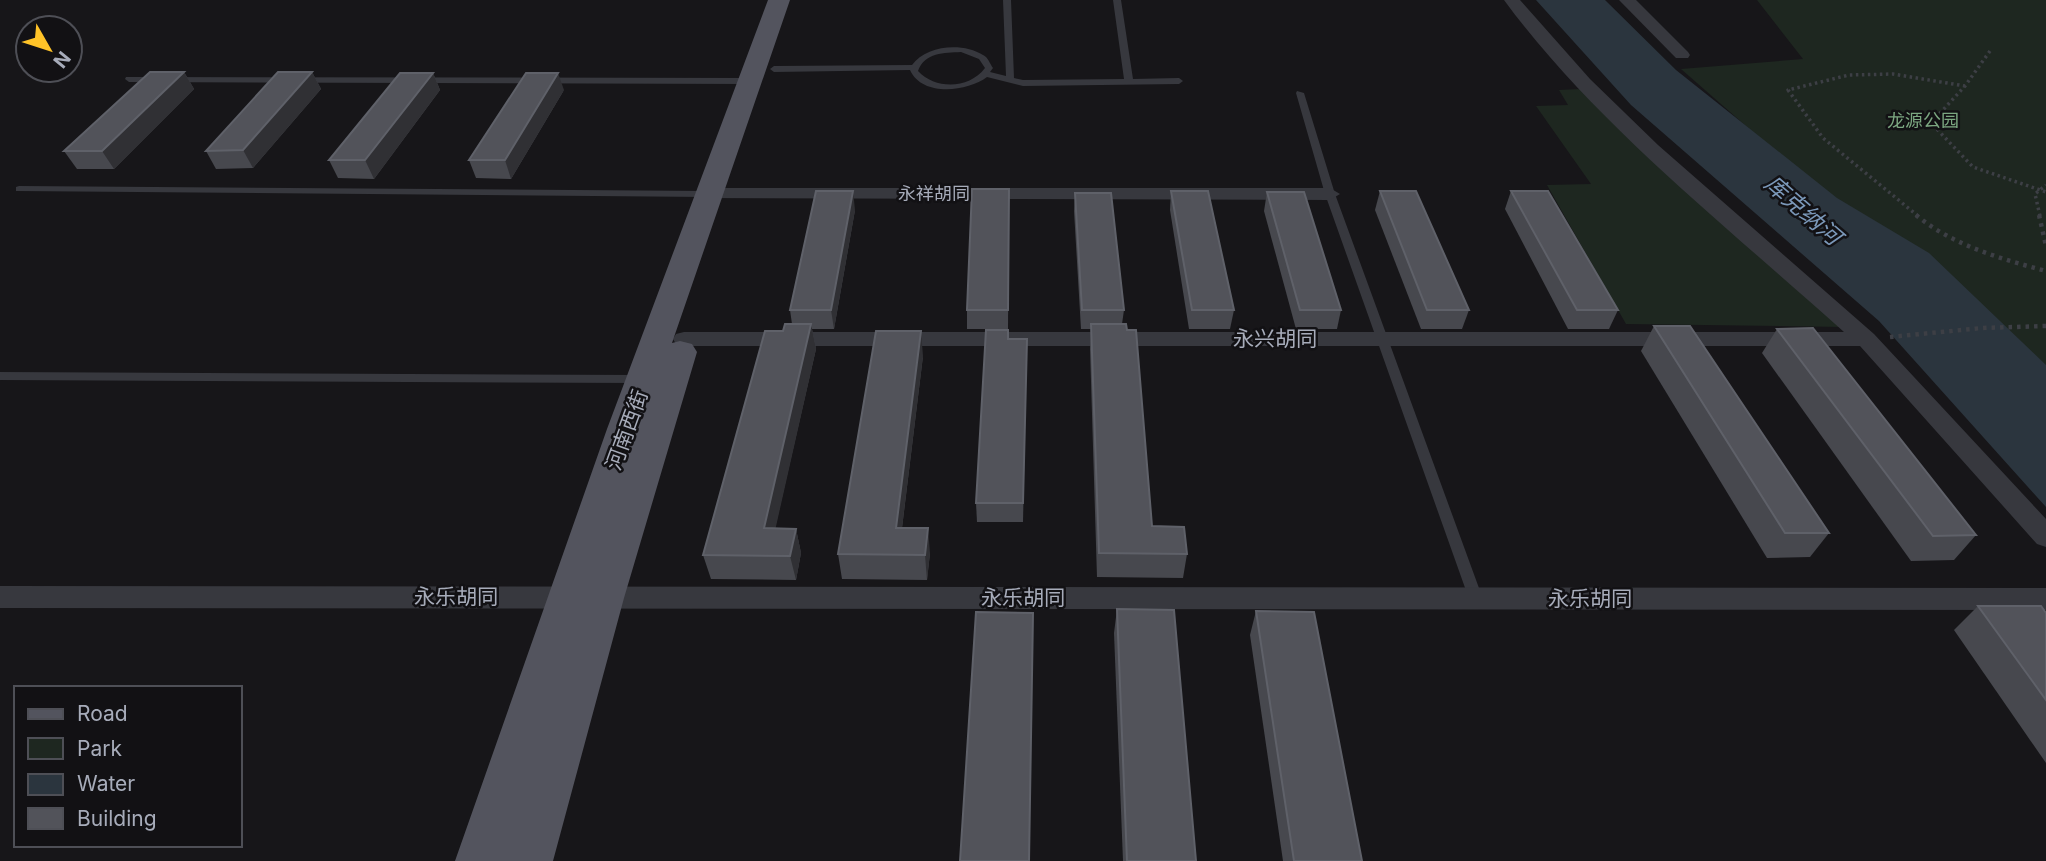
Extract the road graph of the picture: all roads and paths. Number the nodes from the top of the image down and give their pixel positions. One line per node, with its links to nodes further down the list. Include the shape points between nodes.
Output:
1 (779, 0): 11 (main road, 河南西街)
2 (798, 0): 11 (main road, 河南西街)
3 (1007, 0): 13 (lane)
4 (1117, 0): 15 (lane)
5 (1512, 0): 27 (street, via 1584,83 1651,149)
6 (1627, 0): 8 (street)
7 (1990, 51): 16 (path)
8 (1682, 55)
9 (915, 67): 10 (lane, via 924,81 945,86 969,84); 10 (lane, via 927,55 962,50 988,62); 11 (lane)
10 (986, 74): 13 (lane)
11 (761, 75): 12 (lane); 22 (main road, 河南西街)
12 (129, 79)
13 (1010, 80): 15 (lane)
14 (1179, 81): 15 (lane)
15 (1129, 82)
16 (1965, 86): 20 (path, via 1931,123 1973,167); 25 (path, via 1893,74 1849,75 1788,90 1824,138 1927,224 1995,258)
17 (1300, 93): 23 (lane)
18 (2046, 185): 20 (path)
19 (19, 188): 22 (lane)
20 (2040, 190): 21 (path); 24 (path, via 2035,194)
21 (2046, 192)
22 (718, 194): 23 (street, 永祥胡同); 28 (main road, 河南西街); 31 (main road, 河南西街)
23 (1330, 194): 29 (lane)
24 (2046, 246)
25 (2046, 271)
26 (2046, 326): 27 (path)
27 (1876, 338): 29 (street, 永兴胡同); 32 (street)
28 (684, 339): 29 (street, 永兴胡同); 35 (main road, 河南西街)
29 (1382, 339): 36 (lane)
30 (0, 376): 31 (lane)
31 (645, 379): 34 (main road, 河南西街)
32 (2046, 537)
33 (0, 597): 34 (street, 永乐胡同)
34 (567, 598): 35 (street, 永乐胡同); 38 (main road, 河南西街)
35 (603, 598): 36 (street, 永乐胡同); 39 (main road, 河南西街)
36 (1476, 599): 37 (street, 永乐胡同)
37 (2046, 599)
38 (480, 861)
39 (528, 861)

